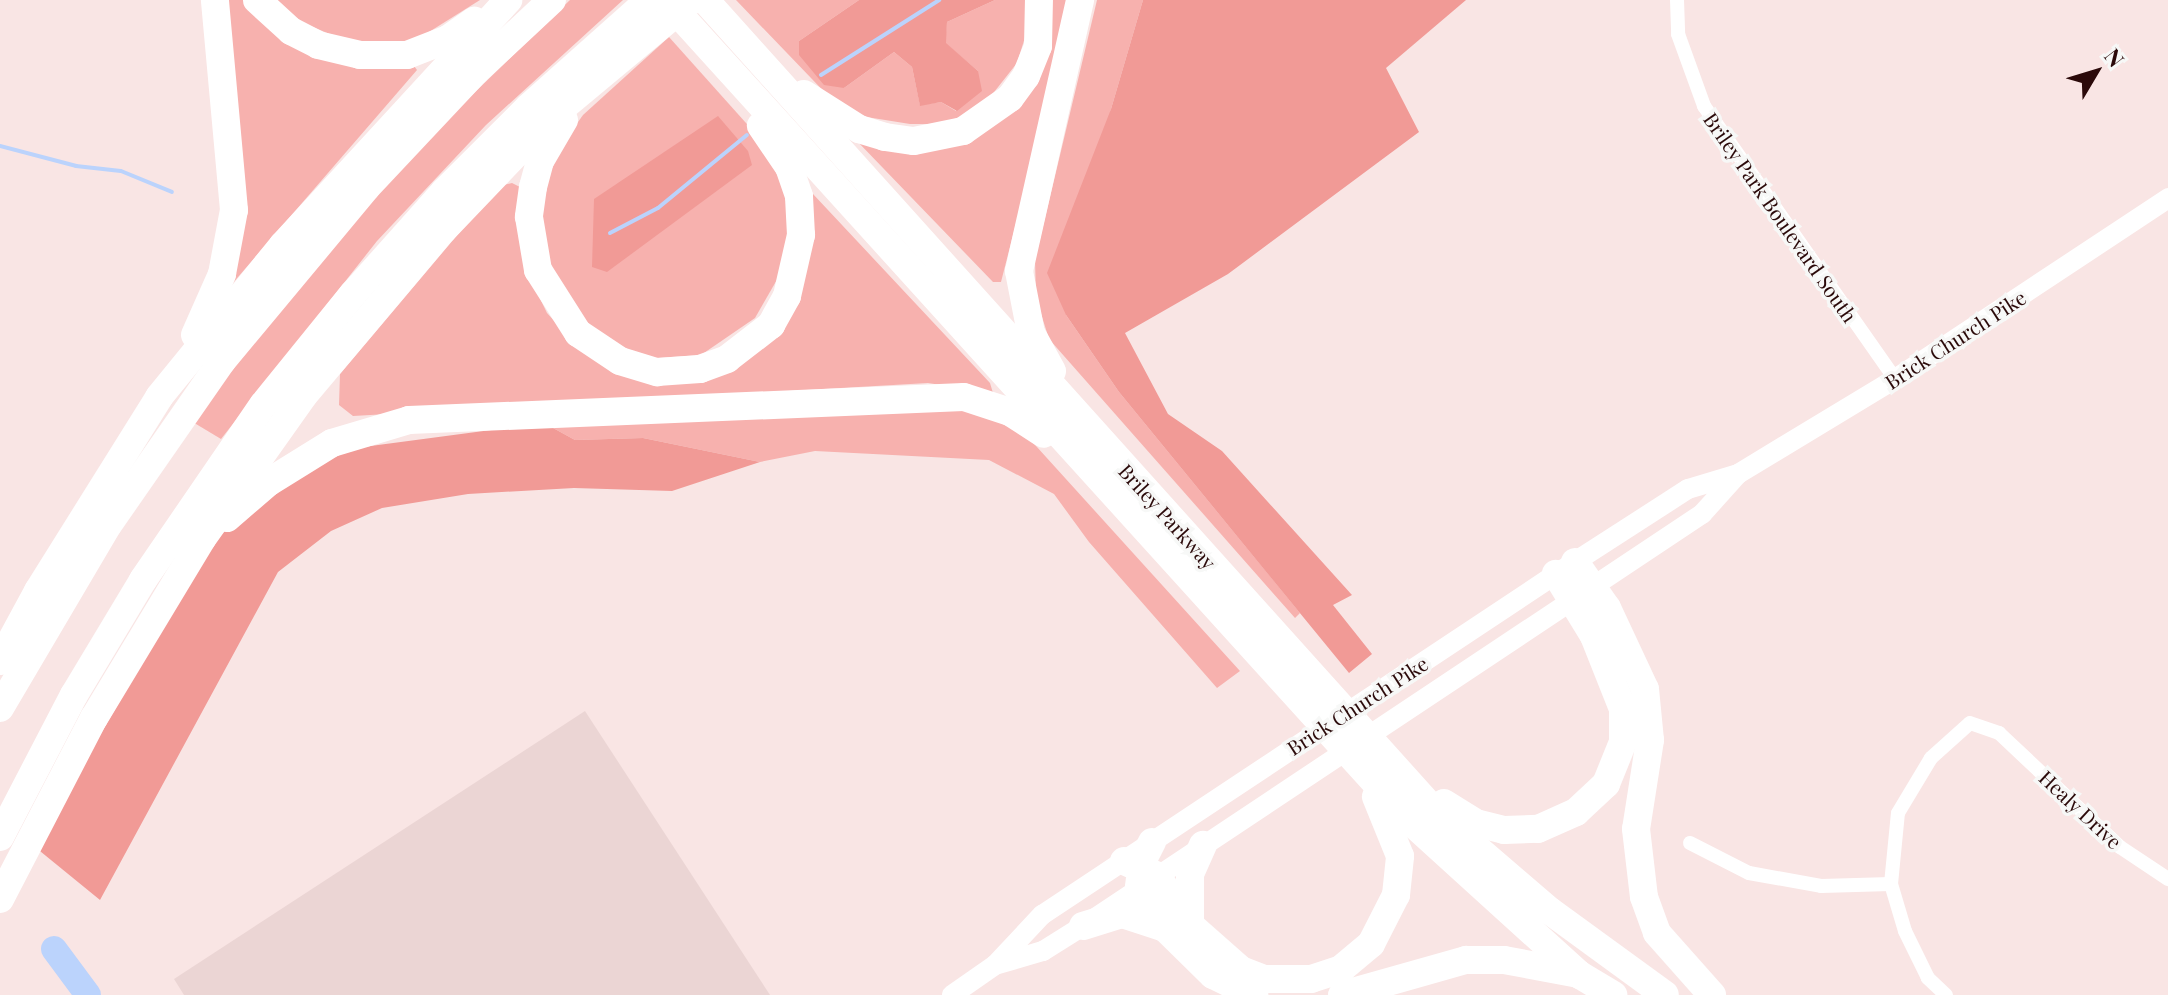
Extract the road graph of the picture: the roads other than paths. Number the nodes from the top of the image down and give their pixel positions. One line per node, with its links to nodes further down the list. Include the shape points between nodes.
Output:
1 (215, 0): 17 (highway, via 231,141 232,220 222,274 205,320)
2 (257, 0): 3 (highway, via 272,17 318,45 384,57 407,55 448,39)
3 (506, 0): 17 (highway, via 283,245)
4 (552, 0): 26 (highway, via 476,71 366,188 222,361 108,525)
5 (649, 0): 13 (highway)
6 (666, 0): 11 (highway, Briley Parkway)
7 (705, 0): 12 (highway, Briley Parkway)
8 (1039, 0): 12 (highway, via 1038,46 1010,98 963,131 914,141 859,129 830,113)
9 (1080, 0): 19 (highway, via 1019,271 1031,333 1044,358)
10 (1677, 0): 16 (street, Briley Park Boulevard South, via 1678,34 1704,106)
11 (690, 12): 13 (highway); 14 (highway, via 770,136 799,196 801,235 787,296 771,325 727,359 678,373 620,361 578,333 543,281 529,217 540,161); 18 (highway, Briley Parkway)
12 (738, 38): 19 (highway, Briley Parkway)
13 (619, 42): 14 (highway); 28 (highway, via 444,192 263,405 143,580 74,695)
14 (598, 78): 21 (highway, via 551,117 381,300 304,395)
15 (2168, 198): 16 (main road, Brick Church Pike)
16 (1895, 379): 20 (main road, Brick Church Pike)
17 (159, 397): 25 (highway)
18 (1078, 457): 21 (highway, via 1010,412 964,397 409,420 332,443 269,482); 27 (highway, Briley Parkway)
19 (1119, 462): 24 (highway, Briley Parkway)
20 (1738, 474): 22 (main road, Brick Church Pike, via 1688,489); 23 (main road, Brick Church Pike, via 1705,512)
21 (202, 539): 34 (highway, via 94,718)
22 (1565, 568): 23 (highway); 31 (main road, Brick Church Pike, via 1267,763)
23 (1583, 593): 24 (highway, via 1623,709 1623,742 1606,784 1593,799 1560,822 1538,829 1504,830 1452,811 1337,687); 30 (main road, Brick Church Pike); 44 (highway, via 1645,689 1650,740 1636,829 1644,897 1657,933)
24 (1295, 658): 43 (highway, Briley Parkway, via 1478,854)
25 (0, 661)
26 (0, 708)
27 (1357, 765): 36 (highway, via 1386,816 1400,856 1396,895 1371,944 1341,969 1285,982 1241,970); 38 (highway, Briley Parkway, via 1487,894)
28 (0, 837)
29 (1690, 843): 33 (street, via 1749,873 1821,886)
30 (1203, 845): 31 (main road, Brick Church Pike); 36 (highway)
31 (1143, 866): 35 (main road, Brick Church Pike); 36 (highway); 37 (main road, Brick Church Pike, via 1042,915)
32 (2168, 879): 33 (street, Healy Drive, via 2120,847 1999,733 1970,723 1931,758 1898,813)
33 (1891, 884): 45 (street, via 1905,931 1928,978)
34 (0, 899)
35 (1083, 926): 36 (highway, via 1122,914); 37 (main road, Brick Church Pike, via 1043,951)
36 (1178, 926): 40 (highway, via 1213,975)
37 (995, 965): 39 (main road, Brick Church Pike)
38 (1580, 975): 41 (highway, via 1504,960 1466,960); 42 (highway, Briley Parkway)
39 (952, 995)
40 (1254, 995)
41 (1342, 995)
42 (1613, 995)
43 (1665, 995)
44 (1712, 995)
45 (1946, 995)

